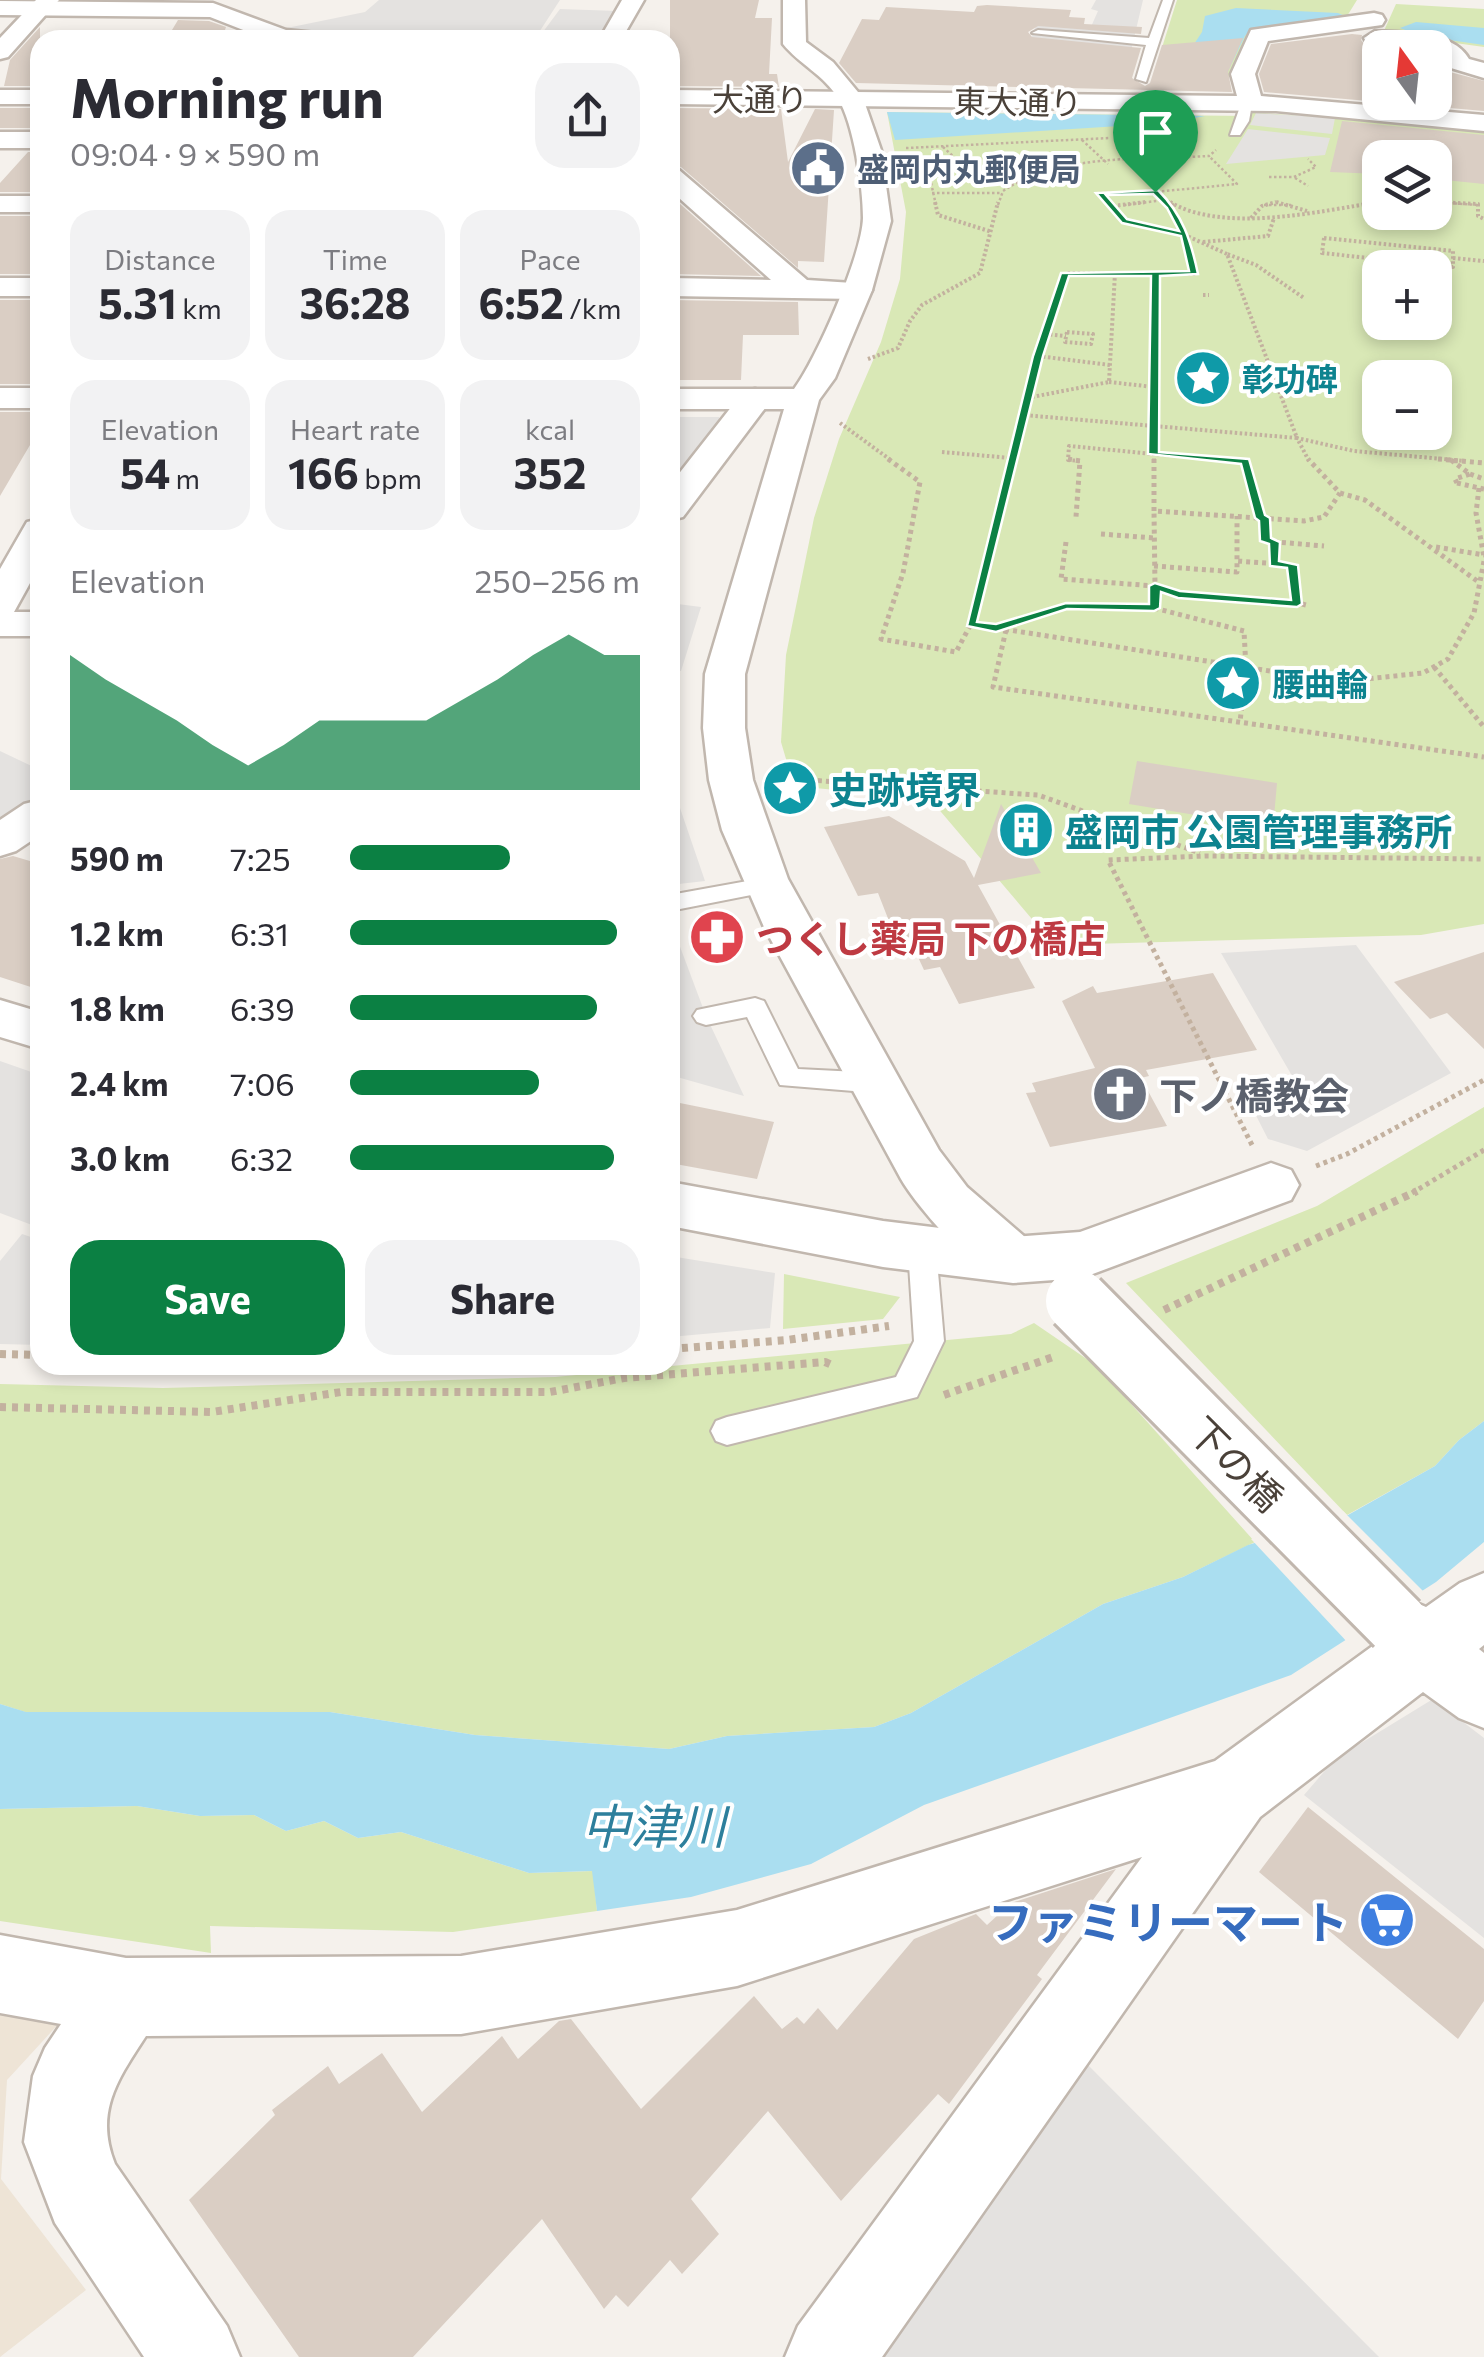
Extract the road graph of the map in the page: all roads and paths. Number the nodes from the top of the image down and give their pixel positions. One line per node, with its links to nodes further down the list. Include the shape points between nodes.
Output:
1 (274, 0): 8 (street)
2 (633, 0): 9 (street)
3 (794, 0): 25 (street, via 795,44)
4 (1168, 0): 11 (lane)
5 (44, 4): 6 (street); 7 (street, via 213,10); 13 (street)
6 (0, 8)
7 (259, 30)
8 (275, 30)
9 (616, 30)
10 (1038, 33): 11 (lane, via 1089,44)
11 (1153, 42): 19 (lane)
12 (30, 44): 13 (street)
13 (2, 46)
14 (1362, 49): 21 (street, via 1316,28 1259,34 1243,74)
15 (1362, 51): 21 (street, via 1301,45)
16 (1362, 53): 21 (street, 東大通り)
17 (1452, 71): 18 (street)
18 (1484, 74)
19 (1142, 79)
20 (1452, 91): 27 (street)
21 (1270, 92): 25 (street, 東大通り); 29 (lane)
22 (0, 97): 23 (street)
23 (30, 97)
24 (680, 97): 25 (street, 大通り)
25 (851, 98): 79 (street, 下の橋, via 868,150 877,221)
26 (1452, 118): 27 (street, 東大通り)
27 (1455, 120): 28 (street, 東大通り)
28 (1484, 123)
29 (1235, 132): 36 (path)
30 (1119, 138): 31 (path)
31 (1081, 139): 34 (path); 39 (path)
32 (0, 140): 33 (street)
33 (30, 140)
34 (942, 146): 35 (path); 38 (path)
35 (890, 149)
36 (1209, 156): 39 (path); 45 (path, via 1238,184)
37 (1308, 159): 41 (path, via 1316,167)
38 (956, 164): 42 (path); 46 (path, via 929,174)
39 (1108, 164): 42 (path, via 1054,168)
40 (1269, 177): 41 (path)
41 (1294, 177): 44 (path)
42 (1014, 184): 47 (path)
43 (680, 185): 53 (street)
44 (1308, 186)
45 (1155, 192): 48 (path); 55 (path, via 1100,193)
46 (932, 193): 47 (path); 61 (path, via 938,216)
47 (1002, 193): 61 (path)
48 (1164, 200): 55 (path); 56 (path)
49 (1452, 203): 60 (path, via 1478,204)
50 (0, 204): 51 (street)
51 (30, 204)
52 (680, 204): 53 (street)
53 (700, 204): 78 (street)
54 (1362, 204): 57 (path)
55 (1112, 206): 62 (path, via 1124,221)
56 (1171, 207): 58 (path); 62 (path)
57 (1308, 212): 58 (path, via 1268,202); 59 (path)
58 (1251, 218): 59 (path)
59 (1274, 218): 63 (path, via 1268,236)
60 (1484, 219)
61 (993, 232): 84 (path, via 980,273 915,312 891,355)
62 (1185, 234): 63 (path); 74 (path, via 1194,274)
63 (1201, 242): 68 (path)
64 (1366, 242): 65 (path); 66 (path); 69 (path, via 1324,238 1322,253)
65 (1409, 246): 67 (path); 70 (path, via 1452,251)
66 (1365, 250)
67 (1409, 250)
68 (1227, 254): 80 (path); 95 (path)
69 (1362, 258)
70 (1453, 258): 71 (path); 72 (path)
71 (1484, 261)
72 (1452, 266)
73 (1116, 274): 74 (path); 81 (path, via 1066,273); 85 (path)
74 (1156, 274): 87 (path)
75 (680, 286): 78 (street)
76 (0, 287): 77 (street)
77 (30, 287)
78 (797, 287): 79 (street)
79 (858, 290): 93 (street, 下の橋, via 819,378)
80 (1304, 298)
81 (1045, 334): 82 (path); 83 (path)
82 (1066, 336): 82 (path, via 1067,332 1093,334 1090,344 1064,342)
83 (1038, 356): 85 (path); 90 (path)
84 (866, 359)
85 (1110, 365): 86 (path)
86 (1109, 382): 87 (path); 90 (path)
87 (1154, 387): 97 (path, bridge)
88 (0, 398): 89 (street)
89 (30, 398)
90 (1027, 398): 94 (path)
91 (680, 399): 92 (street)
92 (754, 399): 93 (street); 105 (street)
93 (822, 411): 129 (path, via 920,482 903,572 881,639 956,652); 144 (street, 下の橋, via 739,618 721,706 730,790)
94 (1023, 415): 95 (path); 98 (path)
95 (1297, 438): 99 (path, via 1354,452); 104 (path, via 1311,465)
96 (942, 452): 98 (path)
97 (1154, 454): 106 (path); 108 (path, via 1069,446 1068,460 1080,461); 109 (path, via 1246,461)
98 (1011, 458): 129 (path)
99 (1450, 460): 100 (path); 101 (path)
100 (1484, 463)
101 (1470, 474): 102 (path); 103 (path, via 1455,479)
102 (1484, 479)
103 (1481, 488): 117 (path, via 1476,514)
104 (1340, 493): 109 (path, via 1316,521); 115 (path, via 1364,500)
105 (680, 495)
106 (1154, 511): 107 (path); 111 (path)
107 (1237, 516): 109 (path); 118 (path)
108 (1076, 518)
109 (1262, 518): 113 (path, via 1265,541)
110 (1101, 534): 111 (path)
111 (1154, 538): 120 (path)
112 (1066, 542): 122 (path, via 1061,578)
113 (1274, 542): 114 (path); 119 (path)
114 (1324, 546)
115 (1432, 546): 117 (path); 121 (path)
116 (30, 549): 123 (street)
117 (1484, 557): 121 (path)
118 (1237, 560): 119 (path); 120 (path, via 1236,572)
119 (1274, 564): 122 (path, via 1293,565 1297,604 1178,594)
120 (1154, 566): 122 (path)
121 (1480, 583): 125 (path)
122 (1155, 586): 124 (path)
123 (0, 606)
124 (1154, 608): 130 (path, via 1066,606); 133 (path, via 1244,631)
125 (1474, 613): 126 (path); 132 (path, via 1448,659)
126 (1484, 615)
127 (0, 624): 128 (street)
128 (30, 624)
129 (971, 624): 130 (path)
130 (996, 628): 131 (path)
131 (1006, 630): 133 (path); 136 (path, via 992,687)
132 (1434, 667): 133 (path, via 1366,679); 134 (path)
133 (1246, 668): 136 (path)
134 (1475, 712): 135 (path); 137 (path)
135 (1484, 713)
136 (1240, 722): 138 (path)
137 (1484, 727)
138 (1484, 757)
139 (775, 778): 142 (path, via 1038,796)
140 (30, 821): 141 (street)
141 (0, 842)
142 (1206, 856): 143 (path); 152 (path, via 1108,860)
143 (1484, 859)
144 (769, 885): 145 (lane); 150 (street, 下の橋)
145 (680, 901)
146 (706, 1016): 150 (lane, via 756,1006 789,1078)
147 (0, 1018): 148 (street)
148 (30, 1027)
149 (1484, 1080): 152 (path, via 1347,1154)
150 (878, 1083): 154 (street, 下の橋, via 939,1192)
151 (1484, 1150): 156 (path, via 1416,1191)
152 (1271, 1184): 154 (street, via 1082,1254)
153 (680, 1207): 155 (street)
154 (1013, 1260): 155 (street); 157 (street, 下の橋)
155 (925, 1270): 158 (path, via 892,1325); 163 (lane, via 930,1341)
156 (1161, 1312)
157 (1069, 1328): 163 (path, via 926,1401); 167 (street, 下の橋, bridge)
158 (680, 1348)
159 (0, 1354): 160 (path)
160 (30, 1355)
161 (680, 1374): 163 (path, via 825,1362)
162 (662, 1375): 164 (path, via 550,1392 341,1392 212,1412)
163 (896, 1391): 165 (lane)
164 (0, 1406)
165 (727, 1431)
166 (1484, 1605): 167 (street)
167 (1410, 1638): 168 (street, 下の橋); 169 (street)
168 (1484, 1694)
169 (1234, 1791): 171 (street, via 736,1948 461,1995); 173 (street)
170 (0, 1974): 171 (street)
171 (126, 1996): 172 (street, via 73,2076 65,2142 86,2192)
172 (196, 2357)
173 (830, 2357)

